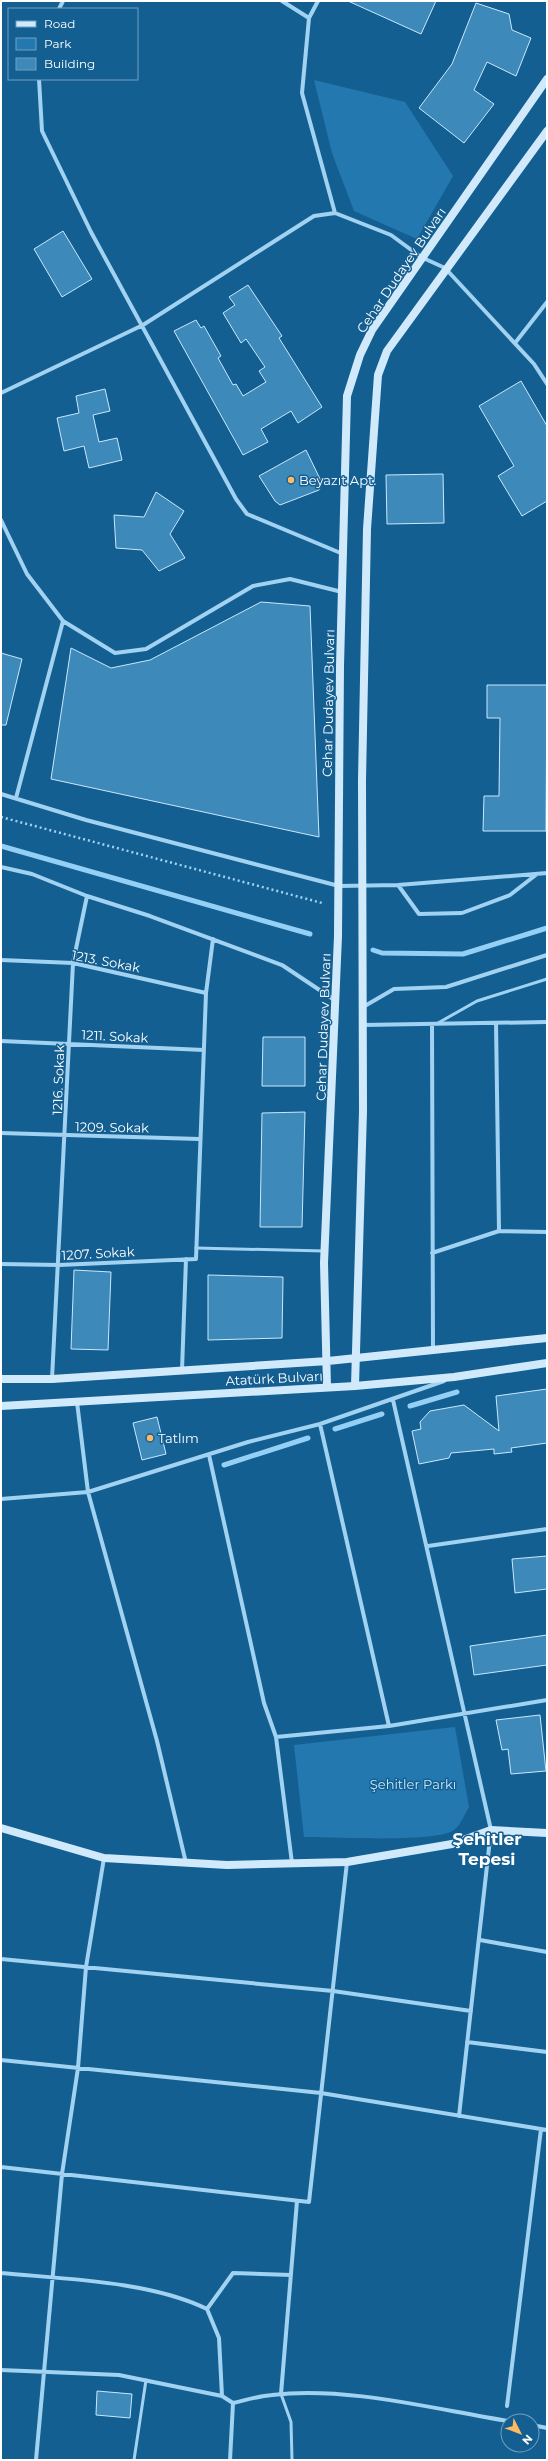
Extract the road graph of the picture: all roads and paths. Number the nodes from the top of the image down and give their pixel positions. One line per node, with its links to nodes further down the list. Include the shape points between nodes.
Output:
1 (282, 1): 3 (street)
2 (318, 1): 3 (street)
3 (309, 18): 7 (street, via 302,93)
4 (547, 79): 8 (street, Cehar Dudayev Bulvarı)
5 (39, 80): 11 (street, via 42,132 92,232)
6 (547, 131): 9 (street)
7 (335, 213): 8 (street, via 391,235); 11 (street, via 314,216)
8 (421, 257): 9 (street); 16 (street, Cehar Dudayev Bulvarı, via 372,330 360,355 347,396)
9 (445, 268): 12 (street); 27 (street, via 388,351 378,375 367,529)
10 (547, 302): 12 (street)
11 (143, 325): 14 (street); 16 (street, via 236,499 247,514)
12 (515, 343): 13 (street, via 534,364)
13 (547, 384)
14 (1, 393)
15 (1, 520): 18 (street, via 27,574)
16 (343, 554): 17 (street, Cehar Dudayev Bulvarı)
17 (342, 592): 18 (street, via 290,579 253,586 146,649 115,653); 26 (street, Cehar Dudayev Bulvarı)
18 (64, 621): 20 (street)
19 (1, 794): 20 (street)
20 (16, 798): 26 (street, via 86,820)
21 (1, 817): 29 (path)
22 (1, 867): 28 (street, via 32,874)
23 (547, 873): 24 (street)
24 (537, 874): 25 (street); 25 (street, via 510,895 462,913 419,914)
25 (398, 885): 27 (street)
26 (339, 886): 27 (street); 36 (street, Cehar Dudayev Bulvarı)
27 (363, 887): 37 (street)
28 (87, 896): 30 (street); 33 (street, 1216. Sokak)
29 (322, 904)
30 (213, 939): 35 (street); 36 (street, via 282,965)
31 (547, 955): 37 (street, via 446,987 394,989)
32 (1, 960): 33 (street, 1213. Sokak)
33 (73, 964): 35 (street, 1213. Sokak); 44 (street, 1216. Sokak)
34 (547, 979): 41 (lane, via 477,1001)
35 (206, 993): 45 (street)
36 (336, 1001): 52 (street, Cehar Dudayev Bulvarı)
37 (363, 1007): 42 (street)
38 (547, 1022): 39 (street)
39 (496, 1023): 41 (street); 49 (street)
40 (432, 1024): 41 (street); 42 (street); 53 (street)
41 (437, 1024)
42 (363, 1026): 59 (street)
43 (1, 1041): 44 (street, 1211. Sokak)
44 (69, 1043): 45 (street, 1211. Sokak); 47 (street, 1216. Sokak)
45 (204, 1050): 48 (street)
46 (1, 1133): 47 (street, 1209. Sokak)
47 (65, 1136): 48 (street, 1209. Sokak); 56 (street, 1216. Sokak)
48 (200, 1139): 51 (street)
49 (499, 1231): 50 (street); 53 (street)
50 (547, 1232)
51 (196, 1248): 52 (lane); 54 (street, 1207. Sokak, via 196,1258)
52 (325, 1251): 60 (street, Cehar Dudayev Bulvarı)
53 (432, 1252): 58 (street)
54 (186, 1259): 56 (street, 1207. Sokak); 62 (street)
55 (1, 1264): 56 (street, 1207. Sokak)
56 (59, 1266): 65 (street, 1216. Sokak)
57 (547, 1338): 58 (street, Atatürk Bulvarı)
58 (433, 1350): 59 (street, Atatürk Bulvarı)
59 (358, 1356): 60 (street, Atatürk Bulvarı); 66 (street)
60 (328, 1361): 62 (street, Atatürk Bulvarı); 67 (street, Cehar Dudayev Bulvarı)
61 (547, 1363): 63 (street, Atatürk Bulvarı)
62 (182, 1370): 65 (street, Atatürk Bulvarı)
63 (454, 1377): 66 (street, Atatürk Bulvarı); 68 (street)
64 (1, 1379): 65 (street, Atatürk Bulvarı)
65 (52, 1379)
66 (355, 1386): 67 (street, Atatürk Bulvarı)
67 (327, 1387): 69 (street, Atatürk Bulvarı)
68 (393, 1400): 71 (street); 76 (street)
69 (77, 1402): 70 (street, Atatürk Bulvarı); 73 (street)
70 (1, 1406)
71 (320, 1424): 72 (street, via 248,1442); 79 (street)
72 (209, 1455): 73 (street); 80 (street, via 264,1703)
73 (88, 1492): 74 (street); 86 (street, via 157,1741)
74 (1, 1499)
75 (547, 1530): 76 (street)
76 (428, 1546): 78 (street)
77 (547, 1700): 78 (street)
78 (466, 1713): 79 (street); 82 (street)
79 (389, 1726): 80 (street)
80 (276, 1737): 87 (street)
81 (1, 1828): 84 (street)
82 (491, 1830): 83 (street); 85 (street, via 452,1844); 88 (street)
83 (547, 1833)
84 (104, 1858): 86 (street); 91 (street)
85 (347, 1862): 87 (street); 92 (street)
86 (186, 1863): 87 (street, via 227,1866)
87 (292, 1863)
88 (480, 1940): 89 (street); 93 (street)
89 (547, 1952)
90 (1, 1959): 91 (street)
91 (86, 1967): 92 (street); 97 (street)
92 (333, 1991): 93 (street); 98 (street)
93 (471, 2011): 94 (street)
94 (467, 2042): 95 (street); 99 (street)
95 (547, 2052)
96 (1, 2060): 97 (street)
97 (78, 2068): 98 (street); 103 (street)
98 (321, 2093): 99 (street); 104 (street, via 309,2202)
99 (459, 2116): 100 (street)
100 (541, 2129): 101 (street); 115 (street)
101 (547, 2130)
102 (1, 2167): 103 (street)
103 (62, 2174): 104 (street); 107 (street)
104 (297, 2201): 106 (street)
105 (1, 2273): 107 (street)
106 (291, 2274): 108 (street, via 233,2273); 112 (street)
107 (54, 2278): 108 (street, via 120,2284 193,2302); 110 (street)
108 (207, 2309): 113 (street, via 219,2338)
109 (1, 2370): 110 (street)
110 (45, 2372): 111 (street, via 119,2375); 117 (street)
111 (146, 2380): 113 (street); 118 (lane)
112 (282, 2394): 114 (street); 116 (street, via 362,2396); 120 (lane, via 291,2422)
113 (222, 2396): 114 (street)
114 (233, 2403): 119 (street)
115 (507, 2406)
116 (500, 2420)
117 (36, 2460)
118 (134, 2460)
119 (230, 2460)
120 (292, 2460)

